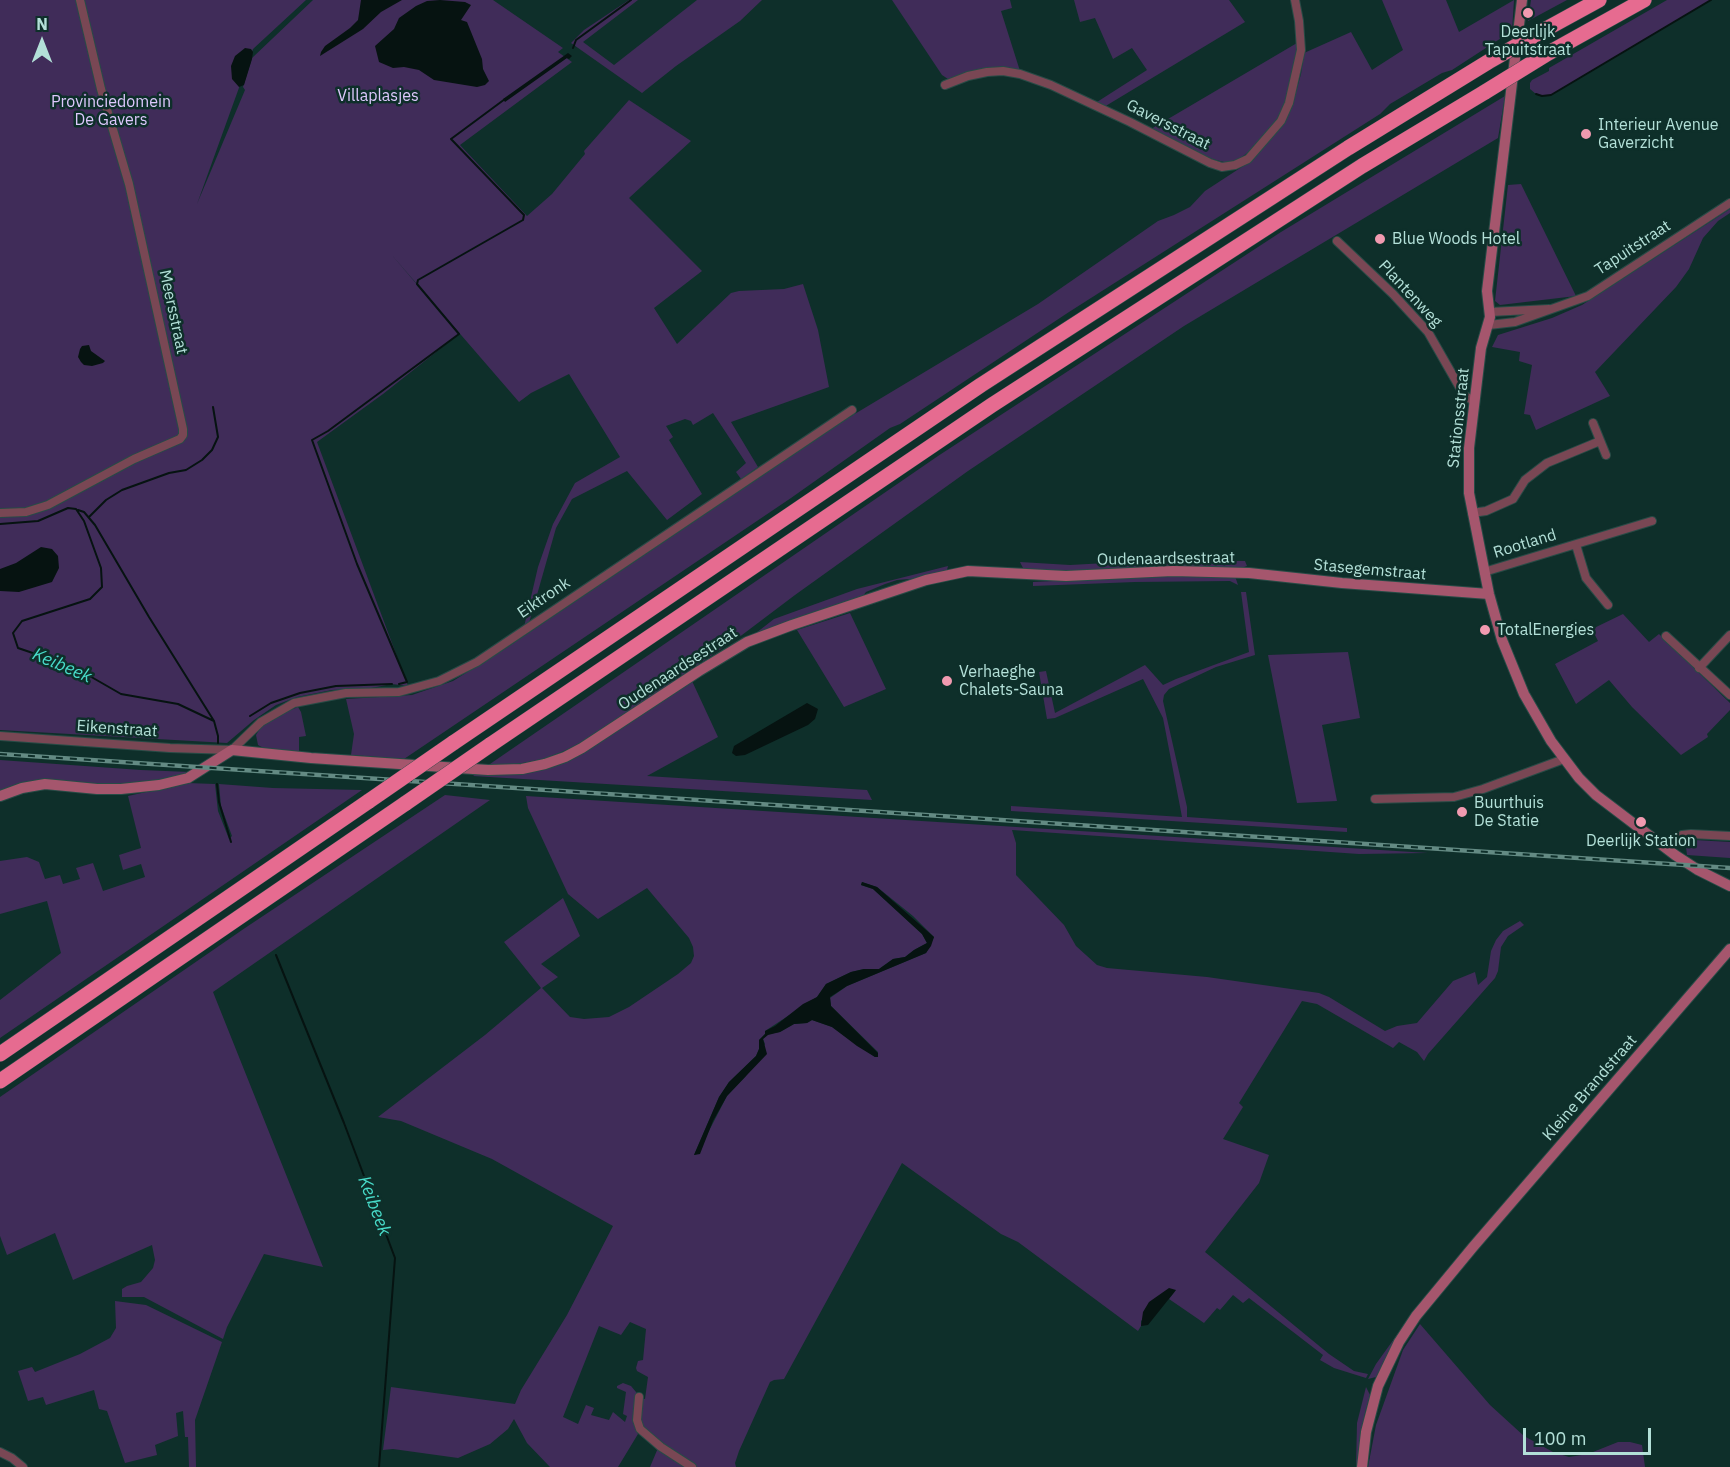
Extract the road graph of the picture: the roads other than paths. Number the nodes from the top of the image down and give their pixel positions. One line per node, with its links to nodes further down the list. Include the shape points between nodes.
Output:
1 (80, 0): 17 (street, Meersstraat, via 129,184 183,435 48,505 26,512)
2 (1295, 0): 6 (street, Gaversstraat, via 1301,50 1289,104 1281,121 1248,159 1235,165 1222,167 1210,163 1112,113 1020,74 987,72)
3 (1522, 0): 10 (street, Stationsstraat, via 1488,281)
4 (1599, 0): 38 (highway, bridge, via 1348,148 981,385)
5 (1644, 0): 39 (highway, bridge, via 1362,166 992,405)
6 (945, 85)
7 (1730, 203): 9 (street, Tapuitstraat, via 1588,296)
8 (1336, 241): 12 (street, Plantenweg, via 1428,332 1464,395)
9 (1549, 309): 10 (street, Tapuitstraat); 11 (street, Tapuitstraat, via 1515,322)
10 (1490, 312): 11 (street, Stationsstraat)
11 (1489, 325): 12 (street, Stationsstraat, via 1481,348)
12 (1475, 402): 18 (street, Stationsstraat, via 1468,461)
13 (852, 410): 30 (street, Eiktronk, via 455,674 399,692 346,693 294,703 261,722)
14 (1593, 423): 15 (street)
15 (1600, 441): 16 (street); 18 (street, via 1547,463 1525,480 1513,499)
16 (1606, 455)
17 (0, 513)
18 (1472, 513): 21 (street, Stationsstraat)
19 (1652, 521): 20 (street, Rootland)
20 (1576, 545): 21 (street, Rootland); 24 (street, Rootland, via 1586,578)
21 (1484, 572): 23 (street, Stationsstraat)
22 (1249, 573): 23 (street, Stasegemstraat); 30 (street, Oudenaardsestraat, via 1173,571 1066,576 968,571 937,577 747,642 582,748 522,769 488,770)
23 (1489, 594): 31 (street, Stationsstraat, via 1513,670)
24 (1608, 605)
25 (1730, 635): 27 (street)
26 (1666, 636): 27 (street)
27 (1699, 668): 28 (street)
28 (1730, 695)
29 (0, 736): 30 (street, Eikenstraat)
30 (232, 750): 32 (street, via 188,778 159,785 113,789 45,784)
31 (1564, 759): 33 (street, via 1454,796); 35 (street, Stationsstraat, via 1587,788)
32 (0, 796)
33 (1375, 799)
34 (1730, 836): 35 (street, via 1682,835)
35 (1665, 848): 36 (street, Stationsstraat)
36 (1730, 886)
37 (1730, 948): 44 (street, Kleine Brandstraat, via 1431,1296 1399,1342 1378,1386)
38 (0, 1054)
39 (0, 1081)
40 (639, 1396): 43 (street, via 640,1430)
41 (0, 1452): 42 (street)
42 (23, 1467)
43 (692, 1467)
44 (1362, 1467)

